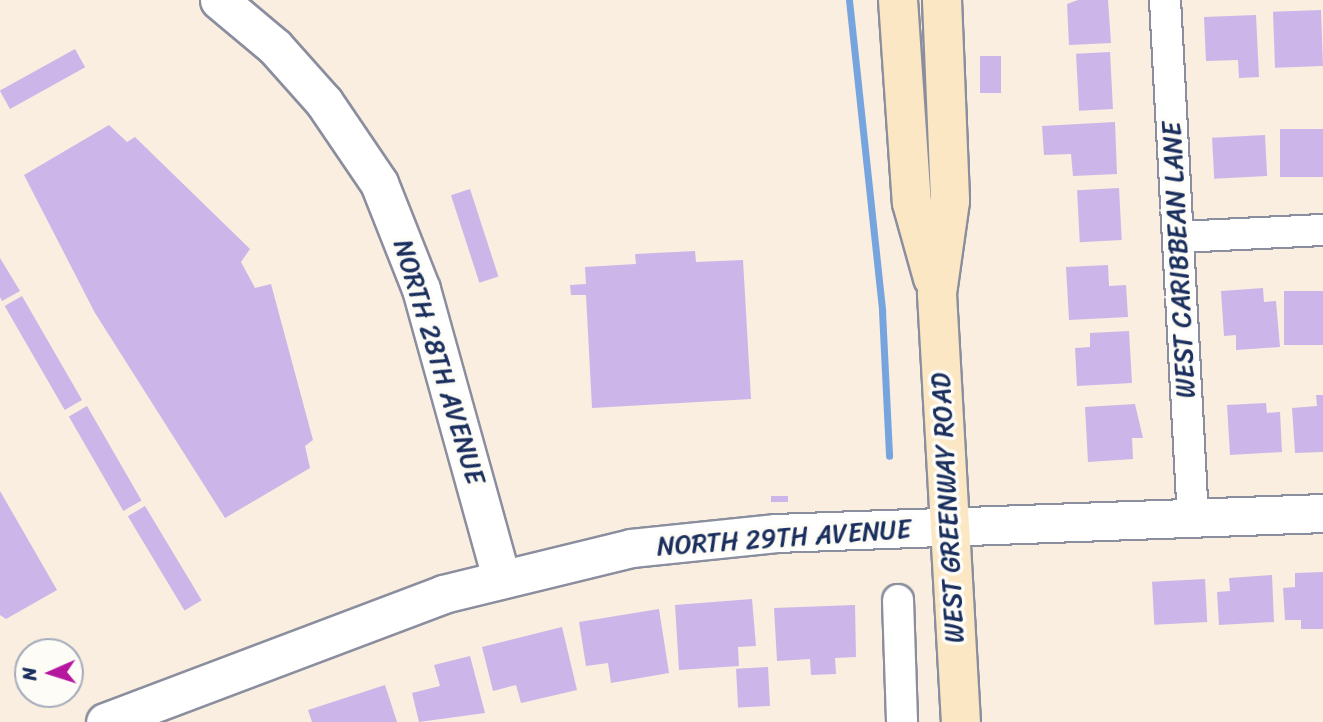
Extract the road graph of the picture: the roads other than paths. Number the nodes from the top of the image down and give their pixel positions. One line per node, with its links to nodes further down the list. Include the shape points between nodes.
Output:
1 (219, 0): 11 (street, NORTH 28TH AVENUE, via 316,93 379,183 421,289)
2 (898, 0): 7 (main road, WEST GREENWAY ROAD, via 912,203)
3 (942, 0): 7 (main road, WEST GREENWAY ROAD, via 950,201)
4 (1165, 0): 6 (street, WEST CARIBBEAN LANE)
5 (1323, 230): 6 (street)
6 (1179, 237): 9 (street, WEST CARIBBEAN LANE)
7 (937, 294): 10 (main road, WEST GREENWAY ROAD)
8 (1323, 513): 9 (street, NORTH 29TH AVENUE)
9 (1193, 519): 10 (street, NORTH 29TH AVENUE)
10 (949, 527): 11 (street, NORTH 29TH AVENUE, via 706,538); 15 (main road, WEST GREENWAY ROAD)
11 (501, 577): 13 (street, NORTH 29TH AVENUE, via 297,645)
12 (898, 600): 14 (street, WEST GREENWAY ROAD)
13 (105, 722)
14 (902, 722)
15 (961, 722)

